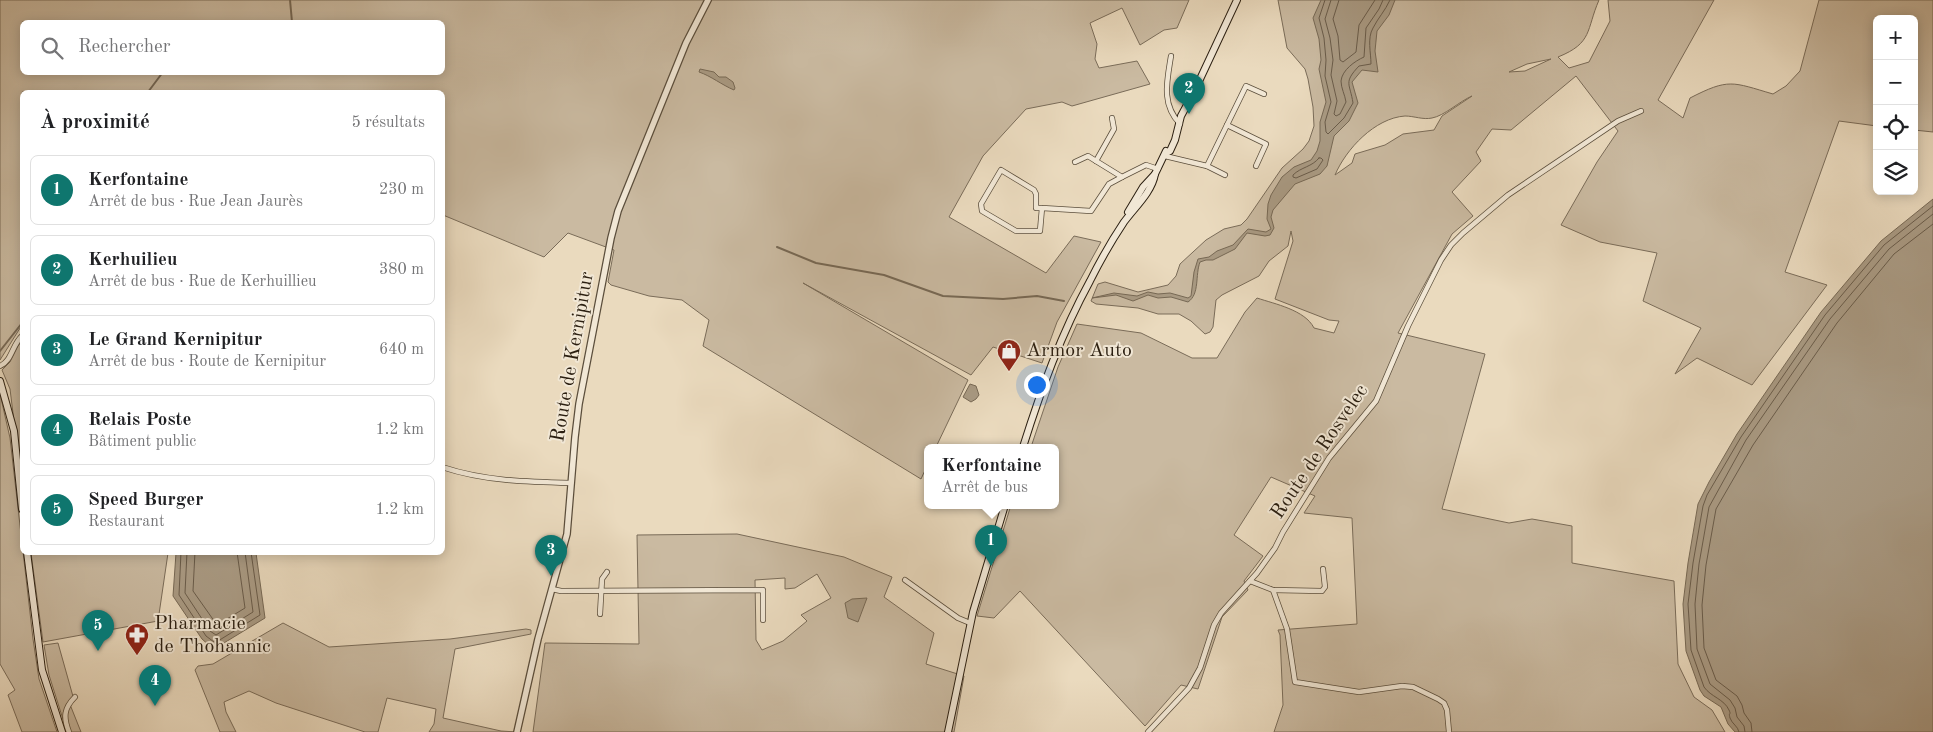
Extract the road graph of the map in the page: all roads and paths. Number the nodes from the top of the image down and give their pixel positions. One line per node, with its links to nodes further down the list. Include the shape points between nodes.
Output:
1 (708, 0): 23 (street, Route de Kernipitur, via 686,43 618,211 579,404)
2 (1238, 0): 7 (main road, via 1185,118)
3 (1171, 56): 7 (street, via 1165,89 1172,116)
4 (1264, 94): 8 (street, via 1246,86)
5 (1641, 111): 30 (street, Route de Rosvelec, via 1618,122 1508,195 1451,245 1408,326 1376,401 1330,458 1275,548)
6 (1112, 118): 10 (street, via 1114,129)
7 (1180, 122): 9 (main road, via 1175,140)
8 (1227, 125): 12 (street); 13 (street, via 1266,144)
9 (1165, 155): 12 (street); 14 (main road)
10 (1096, 161): 11 (street, via 1088,156); 16 (street)
11 (1075, 162)
12 (1206, 166): 15 (street)
13 (1256, 166)
14 (1156, 171): 16 (street, via 1146,165); 21 (main road, via 1084,292 1055,354)
15 (1225, 175)
16 (1122, 178): 17 (street, via 1109,184 1091,211)
17 (1042, 208): 17 (street, via 1036,208 1034,190 1002,170 980,204 982,211 1016,231 1040,232)
18 (20, 338): 19 (street, via 9,360)
19 (0, 366)
20 (0, 381): 24 (main road, via 14,431)
21 (1024, 444)
22 (445, 468): 23 (street, via 492,479)
23 (571, 483): 31 (street, Route de Kernipitur, via 567,534)
24 (20, 490)
25 (1004, 509): 36 (main road)
26 (27, 555): 38 (main road, via 45,684)
27 (1323, 569): 32 (street, via 1325,587 1322,591)
28 (607, 572): 33 (street)
29 (905, 580): 36 (street)
30 (1250, 581): 32 (street); 42 (street, Route de Rosvelec, via 1214,625 1200,668 1189,688)
31 (552, 589): 33 (street); 40 (street, Route de Kernipitur)
32 (1273, 590): 43 (street, via 1288,635 1294,682 1356,692 1413,687 1444,704)
33 (600, 591): 34 (street); 35 (street, via 764,590)
34 (600, 614)
35 (763, 620)
36 (970, 623): 41 (main road)
37 (75, 697): 39 (street, via 66,708)
38 (62, 732)
39 (69, 732)
40 (517, 732)
41 (948, 732)
42 (1148, 732)
43 (1449, 732)

